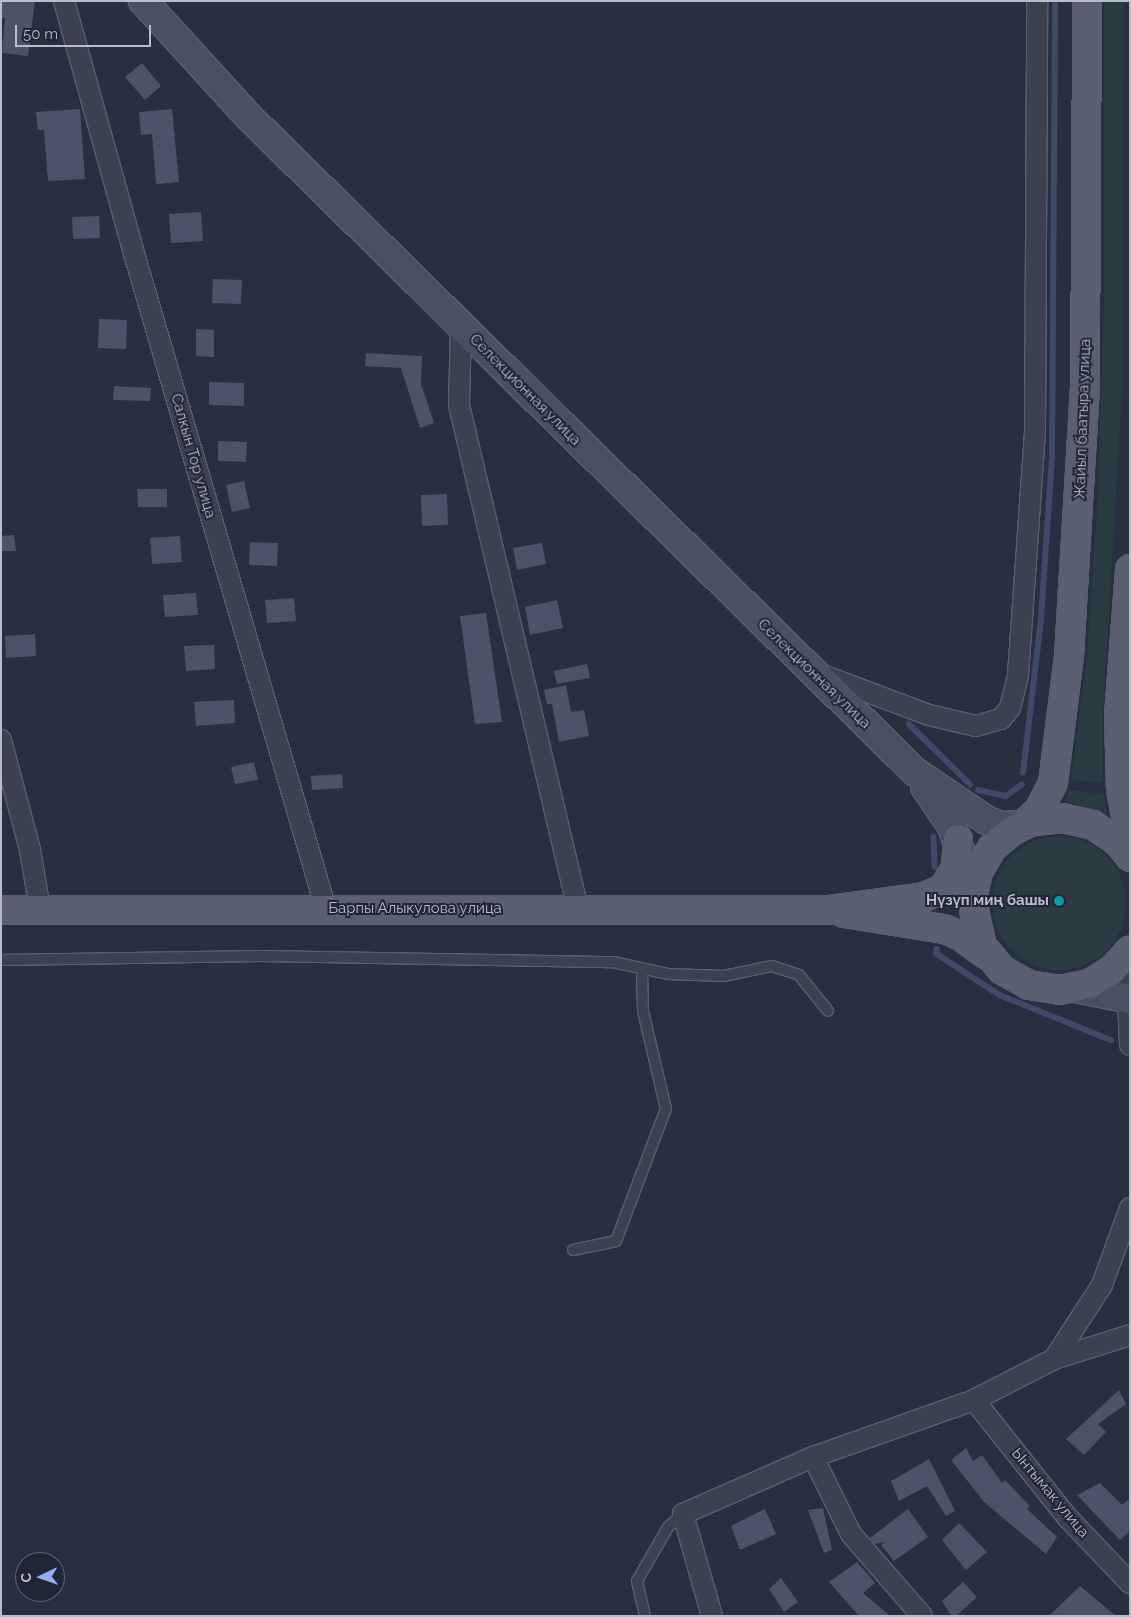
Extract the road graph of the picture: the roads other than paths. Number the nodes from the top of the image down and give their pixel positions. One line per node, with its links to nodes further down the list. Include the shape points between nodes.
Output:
1 (64, 1): 17 (street, Салкын Тор улица, via 135,257)
2 (143, 1): 5 (street, Селекционная улица, via 248,117)
3 (1037, 1): 7 (street, via 1035,432 1018,675 1010,708 1001,719 976,726 929,715)
4 (1087, 1): 10 (main road, Жайыл баатыра улица, via 1084,400 1069,656 1053,783 1039,810)
5 (462, 327): 7 (street, Селекционная улица); 18 (street, via 459,405)
6 (1130, 569): 11 (main road, via 1119,755)
7 (811, 671): 9 (street, Селекционная улица)
8 (1, 740): 16 (street, via 30,850)
9 (914, 771): 10 (street, Селекционная улица, via 986,820 1001,826); 12 (street, Селекционная улица)
10 (1023, 825): 13 (main road, via 1047,818 1078,820 1106,833); 14 (main road, via 1002,838)
11 (1130, 837)
12 (958, 839): 14 (street, Селекционная улица); 15 (main road, via 956,867)
13 (1130, 858)
14 (976, 866): 15 (main road, Барпы Алыкулова улица); 22 (main road, via 972,901 976,932)
15 (941, 891): 20 (main road, Барпы Алыкулова улица)
16 (40, 909): 17 (main road, Барпы Алыкулова улица); 19 (main road, Барпы Алыкулова улица)
17 (326, 909): 18 (main road, Барпы Алыкулова улица)
18 (578, 909): 20 (main road, Барпы Алыкулова улица)
19 (1, 910)
20 (828, 910): 22 (main road, Барпы Алыкулова улица, via 944,929 974,944)
21 (1128, 953): 25 (main road, via 1103,977); 26 (street)
22 (991, 959): 25 (main road, Барпы Алыкулова улица, via 1029,985)
23 (1, 960): 24 (lane, via 262,956 613,962)
24 (642, 969): 27 (lane, via 724,976 772,966 799,975); 30 (lane, via 643,1011 666,1109 616,1241)
25 (1075, 988): 26 (street)
26 (1127, 999): 28 (street)
27 (828, 1010)
28 (1130, 1046)
29 (1130, 1208): 32 (street, via 1123,1236 1098,1293)
30 (573, 1250)
31 (1130, 1335): 32 (street)
32 (1054, 1359): 33 (street)
33 (974, 1400): 34 (street); 36 (street, Ынтымак улица, via 1068,1518)
34 (813, 1457): 35 (street); 39 (street, via 851,1534)
35 (683, 1514): 37 (lane, via 668,1527 638,1581); 38 (street)
36 (1130, 1583)
37 (645, 1616)
38 (712, 1616)
39 (922, 1616)

